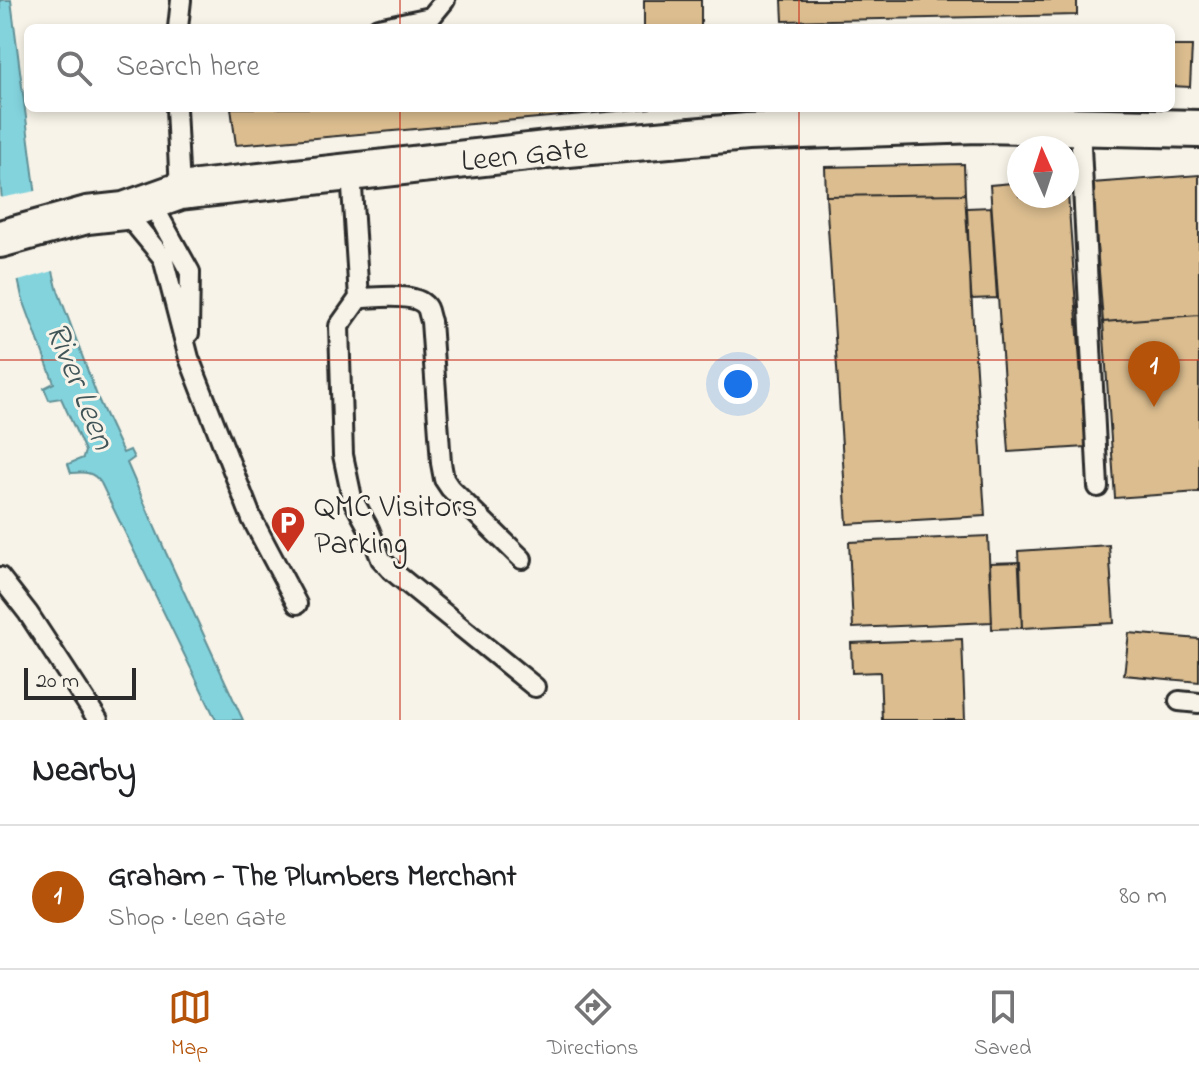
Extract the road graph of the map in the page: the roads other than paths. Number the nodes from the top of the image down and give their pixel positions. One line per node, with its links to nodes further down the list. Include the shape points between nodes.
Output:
1 (181, 0): 3 (lane)
2 (445, 0): 4 (lane, via 431,17)
3 (178, 24)
4 (397, 24)
5 (175, 112): 9 (lane)
6 (1080, 127): 7 (street, Leen Gate); 8 (street, Leen Gate, via 978,124 747,132); 13 (lane)
7 (1199, 129)
8 (351, 172): 9 (street, Leen Gate); 11 (lane)
9 (152, 201): 10 (street, Leen Gate); 12 (lane); 12 (lane, via 190,272)
10 (0, 239)
11 (359, 298): 14 (lane, via 410,297 427,308 444,479); 17 (lane, via 339,326 343,455 352,498 391,570)
12 (189, 358): 16 (lane, via 252,519)
13 (1098, 487)
14 (522, 559)
15 (0, 577): 20 (lane)
16 (297, 604)
17 (535, 687)
18 (1179, 701): 19 (lane)
19 (1199, 703)
20 (98, 720)

